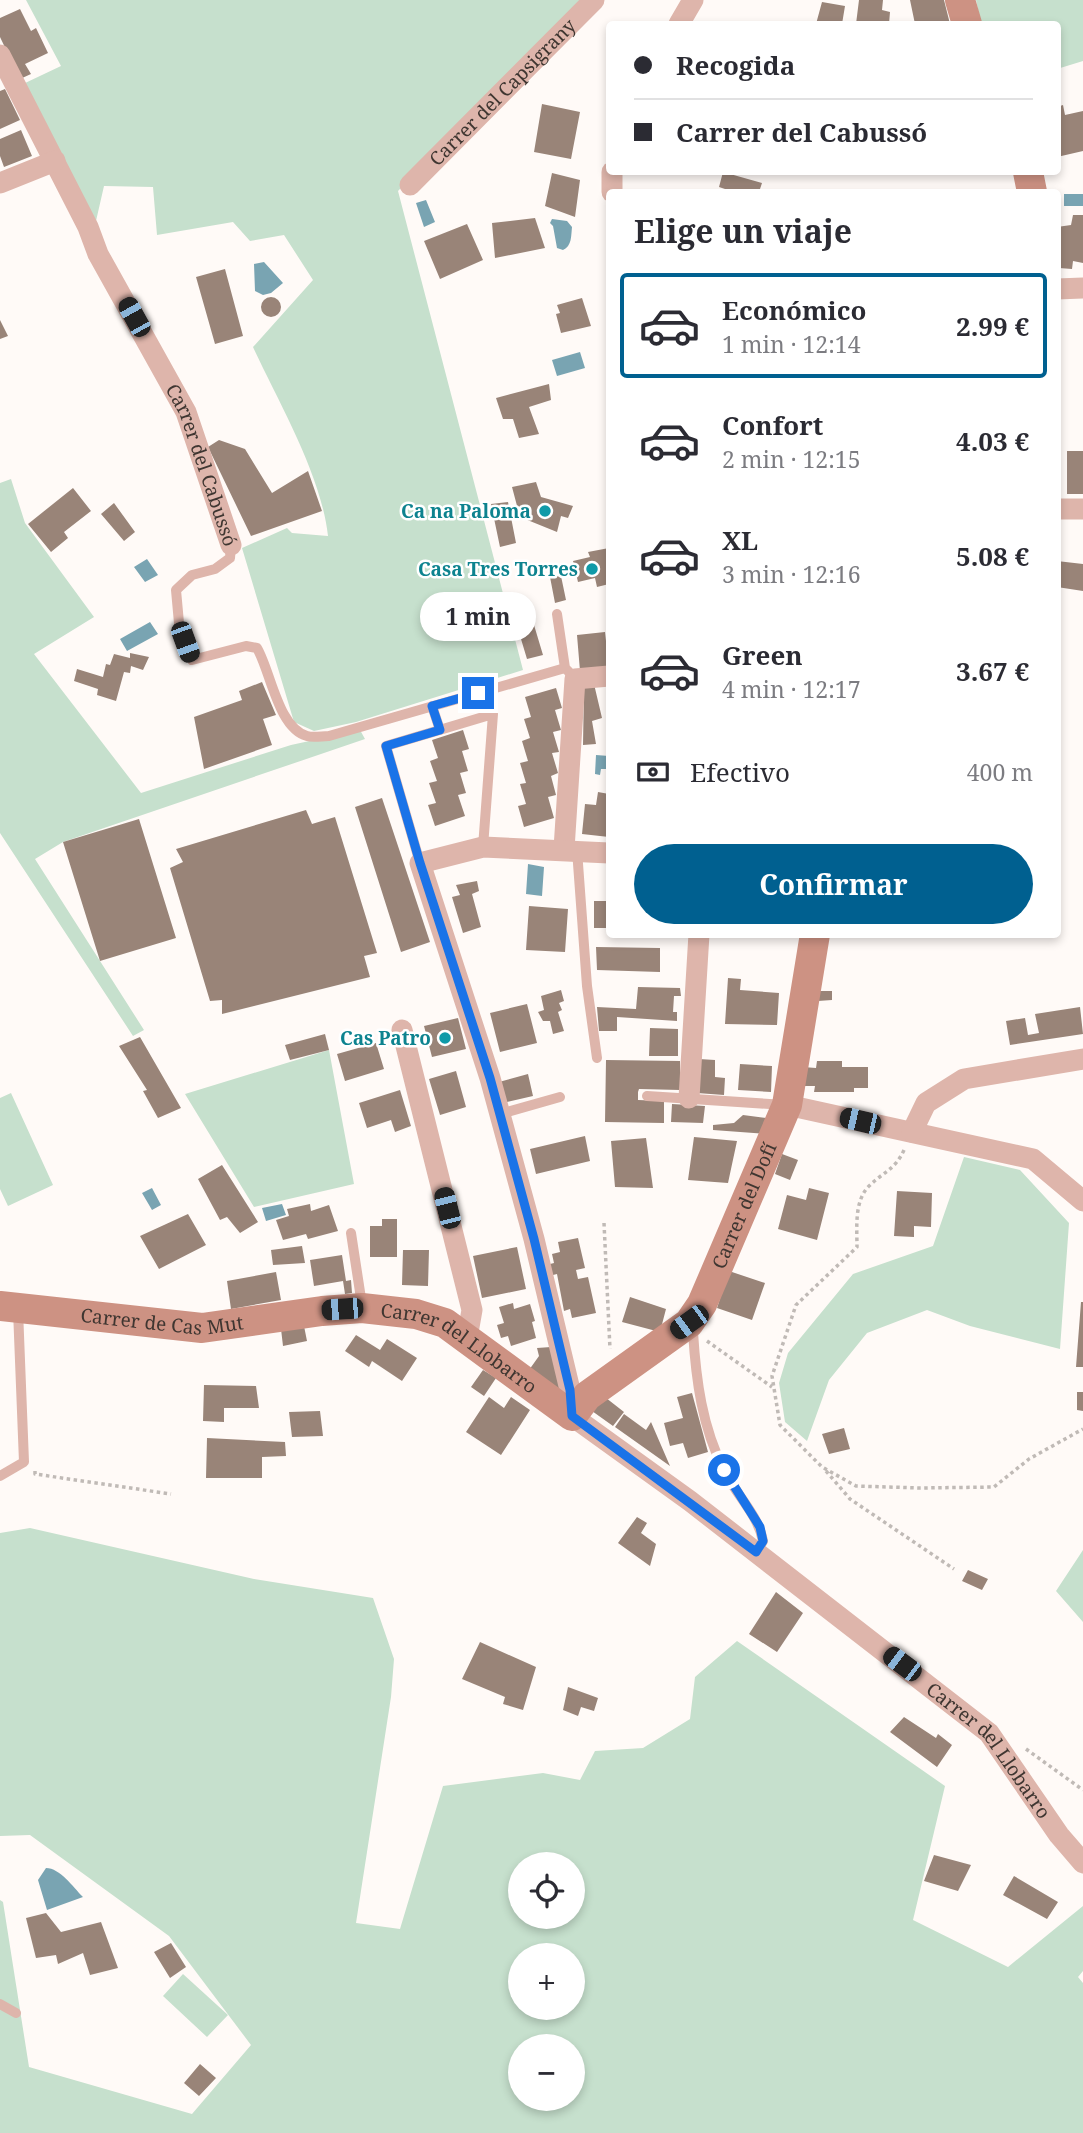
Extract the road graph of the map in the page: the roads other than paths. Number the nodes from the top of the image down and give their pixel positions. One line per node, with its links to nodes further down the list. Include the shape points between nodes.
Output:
1 (594, 0): 9 (street, Carrer del Capsigrany)
2 (693, 0): 4 (street)
3 (960, 0): 5 (street)
4 (681, 21)
5 (966, 21)
6 (0, 55): 7 (street, Carrer del Cabussó)
7 (55, 161): 8 (street); 14 (street, Carrer del Cabussó, via 98,254 186,412)
8 (0, 183)
9 (410, 185)
10 (1083, 288): 11 (street)
11 (1061, 289)
12 (1061, 509): 13 (street)
13 (1083, 509)
14 (230, 545): 18 (lane, Carrer del Cabussó, via 230,558 215,569 191,575 177,590 179,623 192,660 246,646 257,648 285,718 293,729 308,736 329,736)
15 (557, 614): 16 (lane)
16 (570, 674): 17 (street); 18 (lane, Carrer del Cabussó); 21 (street)
17 (606, 676)
18 (432, 706): 19 (lane)
19 (440, 730): 20 (lane, via 493,714); 23 (lane, via 386,746)
20 (483, 847): 21 (street); 23 (street)
21 (570, 850): 22 (street); 27 (lane)
22 (606, 853)
23 (420, 863): 33 (street)
24 (699, 938): 31 (street)
25 (814, 938): 32 (street, Carrer del Dofí)
26 (402, 1030): 41 (street, via 472,1310)
27 (597, 1058)
28 (1083, 1059): 34 (street, via 964,1079 926,1103)
29 (647, 1096): 31 (lane)
30 (560, 1097): 33 (lane)
31 (689, 1098): 32 (lane)
32 (787, 1105): 34 (street); 42 (street, Carrer del Dofí, via 695,1315 587,1396)
33 (500, 1114): 42 (street, via 570,1390)
34 (912, 1132): 35 (street, via 1033,1159)
35 (1083, 1201)
36 (351, 1233): 38 (lane)
37 (9, 1306): 39 (street, Carrer de Cas Mut, via 202,1328); 43 (lane, via 23,1462)
38 (362, 1308): 39 (street, Carrer del Llobarro); 41 (street, Carrer del Llobarro, via 415,1314 445,1323)
39 (322, 1311)
40 (693, 1332): 44 (lane, via 703,1415 724,1470 760,1527 763,1541)
41 (463, 1336): 42 (street, Carrer del Llobarro)
42 (572, 1416): 44 (street, Carrer del Llobarro)
43 (0, 1476)
44 (756, 1552): 45 (street, Carrer del Llobarro, via 989,1733)
45 (1083, 1863)
46 (0, 2004): 47 (lane)
47 (16, 2012)

